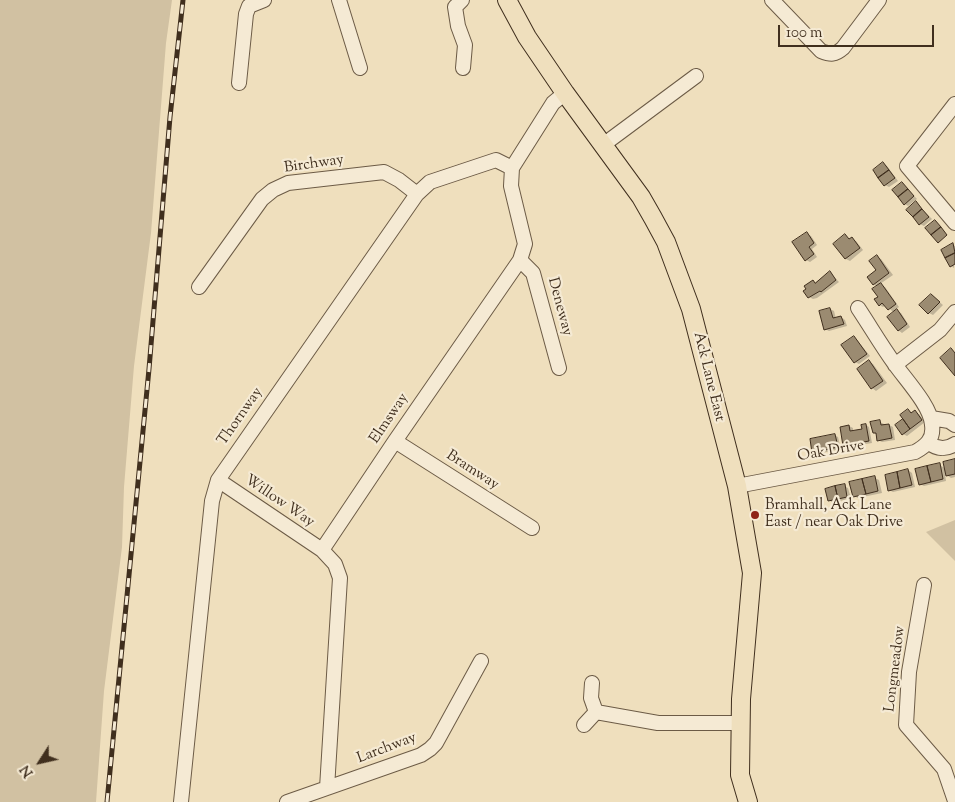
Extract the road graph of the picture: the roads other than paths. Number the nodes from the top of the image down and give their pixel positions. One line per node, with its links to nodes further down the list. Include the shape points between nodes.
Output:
1 (264, 0): 10 (street, via 249,6 246,14)
2 (339, 0): 7 (street)
3 (507, 0): 11 (main road, Ack Lane East, via 527,37)
4 (772, 0): 5 (street, via 821,51 829,55 843,48)
5 (879, 0)
6 (459, 4): 8 (street, via 458,26 465,45)
7 (360, 68)
8 (463, 68)
9 (696, 76): 13 (street)
10 (239, 83)
11 (565, 93): 13 (main road, Ack Lane East); 14 (street, via 553,103)
12 (955, 104): 16 (street, via 907,166)
13 (603, 145): 29 (main road, Ack Lane East, via 649,211 676,266 691,309)
14 (512, 168): 15 (street, Thornway, via 496,160 430,182); 17 (street, Elmsway, via 511,186 525,244)
15 (417, 194): 18 (street, Birchway, via 384,172 288,183 262,199); 28 (street, Thornway)
16 (955, 223)
17 (520, 260): 22 (street, Deneway, via 533,273); 25 (street, Elmsway)
18 (199, 287)
19 (858, 308): 21 (street)
20 (955, 312): 21 (street, via 940,330)
21 (895, 365): 23 (street, via 916,391)
22 (559, 368)
23 (931, 418): 24 (street); 26 (street)
24 (955, 425)
25 (395, 441): 30 (street, Bramway); 31 (street, Elmsway)
26 (928, 443): 27 (street, via 939,448); 29 (street, Oak Drive, via 915,452)
27 (955, 444)
28 (218, 480): 31 (street, Willow Way); 40 (street, Thornway, via 212,501)
29 (737, 486): 36 (main road, Ack Lane East, via 752,573)
30 (532, 528)
31 (322, 550): 38 (street, via 335,564 340,578)
32 (924, 585): 39 (street, Longmeadow, via 909,672 906,725 944,769)
33 (481, 661): 38 (street, Larchway, via 430,749)
34 (592, 683): 35 (street, via 591,698)
35 (596, 712): 36 (street, via 658,723); 37 (street)
36 (740, 723): 42 (main road, Ack Lane East, via 740,775)
37 (584, 726)
38 (327, 788): 41 (street, Larchway)
39 (955, 801)
40 (181, 802)
41 (286, 802)
42 (748, 802)

